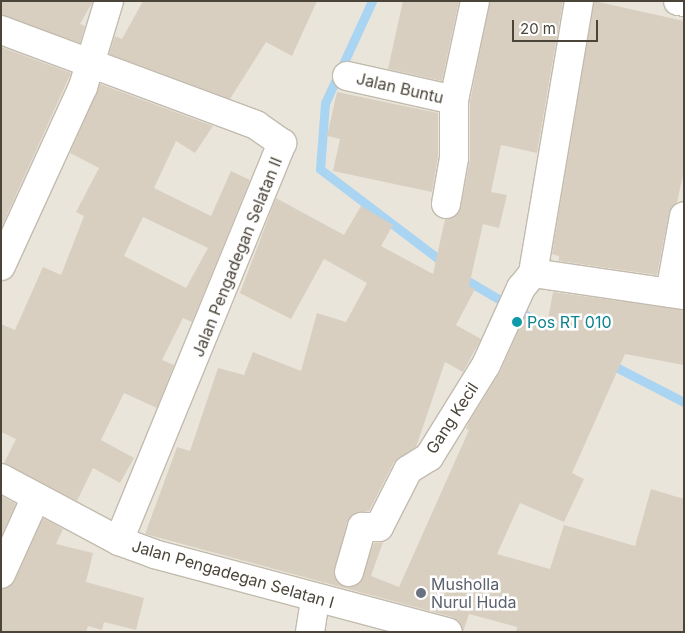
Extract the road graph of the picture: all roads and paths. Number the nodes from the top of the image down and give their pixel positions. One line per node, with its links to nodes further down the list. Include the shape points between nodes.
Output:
1 (109, 1): 7 (street)
2 (475, 1): 9 (street, Jalan Buntu)
3 (579, 1): 13 (street)
4 (678, 1): 5 (street)
5 (684, 2)
6 (1, 30): 7 (street, Jalan Pengadegan Selatan II)
7 (91, 66): 12 (street); 17 (street, Jalan Pengadegan Selatan II, via 256,125 282,143)
8 (347, 76): 9 (street, Jalan Buntu)
9 (454, 100): 10 (street, Jalan Buntu, via 454,158)
10 (446, 204)
11 (684, 216): 14 (street)
12 (1, 266)
13 (522, 291): 14 (street); 18 (street, Gang Kecil, via 486,365 429,457 408,470 379,527 362,527)
14 (677, 294)
15 (1, 478): 16 (street, Jalan Pengadegan Selatan I)
16 (36, 499): 17 (street, Jalan Pengadegan Selatan I); 19 (street)
17 (119, 541): 20 (street, Jalan Pengadegan Selatan I, via 172,560)
18 (349, 572)
19 (1, 574)
20 (315, 599): 21 (street); 22 (street, Jalan Pengadegan Selatan I)
21 (310, 632)
22 (448, 632)

